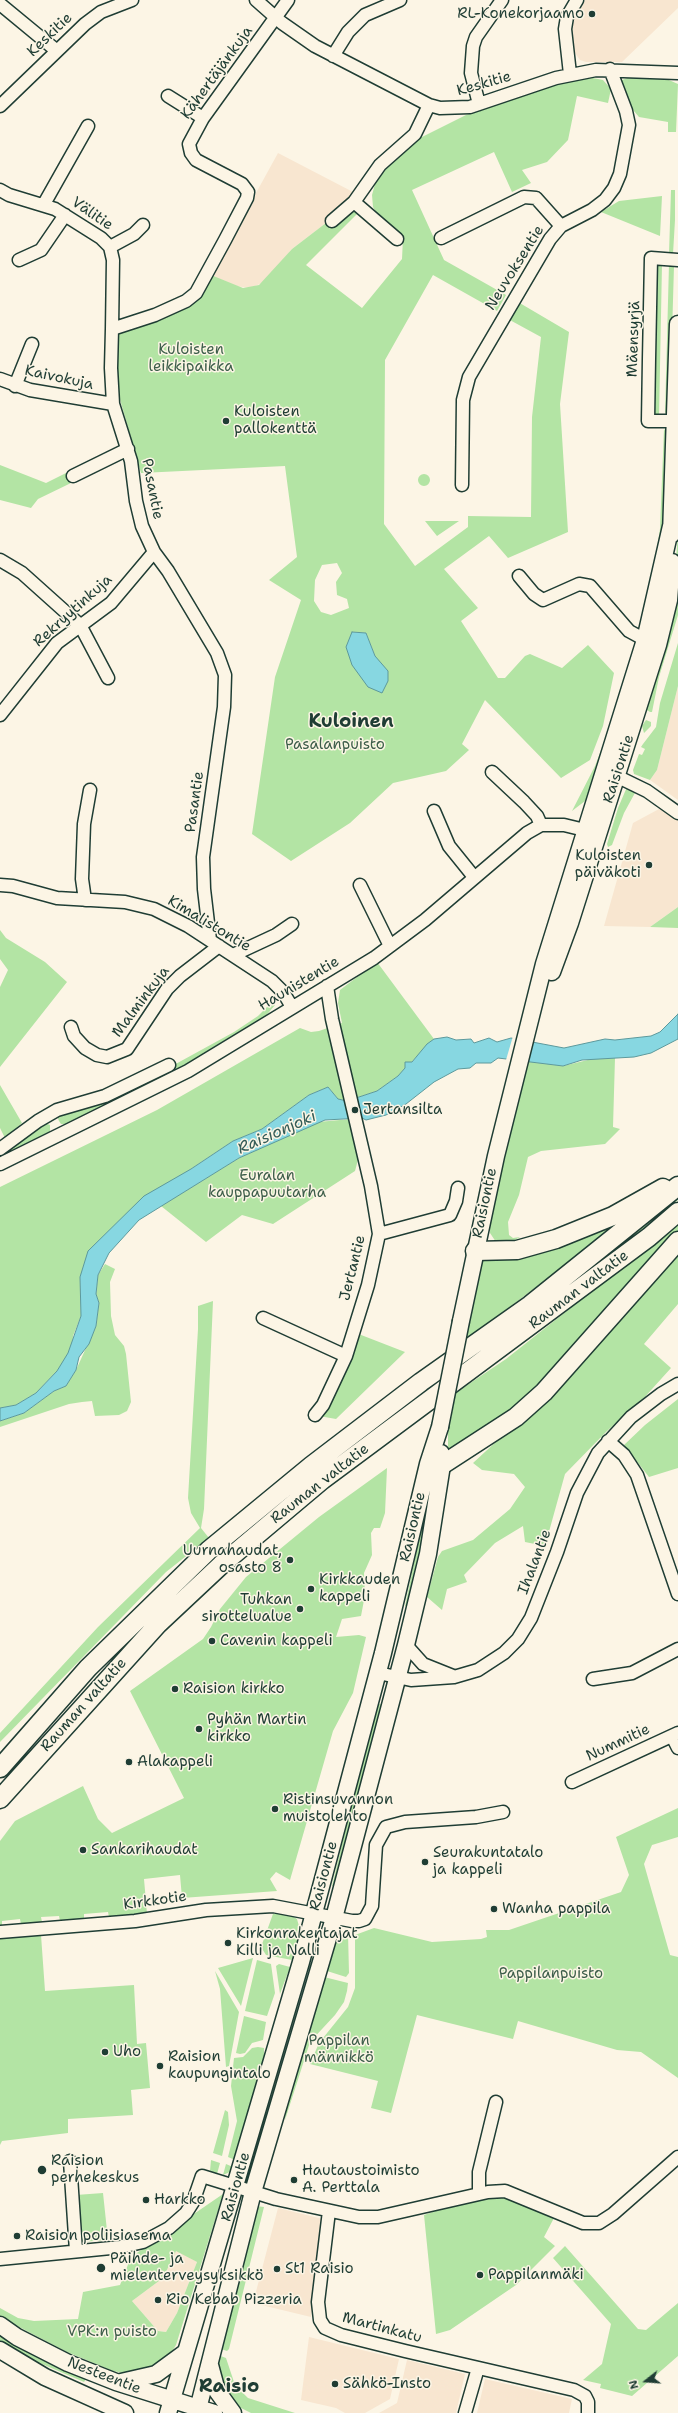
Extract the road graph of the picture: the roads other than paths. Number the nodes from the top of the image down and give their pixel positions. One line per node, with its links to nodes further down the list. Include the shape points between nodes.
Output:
1 (132, 0): 9 (street, Keskitie, via 101,12)
2 (256, 0): 8 (street, Keskitie)
3 (288, 0): 8 (street, Kähertäjänkuja)
4 (400, 0): 10 (street, via 365,15 348,32)
5 (502, 0): 16 (street, via 476,37 473,46 472,73)
6 (577, 0): 13 (street, via 567,17 565,29)
7 (0, 4): 9 (street)
8 (276, 19): 10 (street, Keskitie); 18 (street, Kähertäjänkuja)
9 (57, 51): 15 (street, Keskitie)
10 (333, 56): 17 (street, Keskitie)
11 (610, 69): 12 (street, Keskitie); 13 (street, Keskitie); 26 (street, Neuvoksentie, via 629,125 620,174 605,200 592,210)
12 (678, 73)
13 (570, 74): 16 (street, Keskitie)
14 (168, 96): 18 (street)
15 (1, 104)
16 (479, 104): 17 (street, Keskitie, via 449,109)
17 (429, 105): 21 (street, via 415,134 380,165)
18 (204, 118): 33 (street, Kähertäjänkuja, via 190,138 189,148 196,160 242,184 248,192 247,198 196,293 178,306)
19 (88, 126): 22 (street)
20 (0, 190): 22 (street, Välitie, via 9,195)
21 (354, 202): 24 (street); 28 (street)
22 (44, 204): 23 (street, Välitie)
23 (65, 215): 29 (street, Välitie, via 101,238); 30 (street, via 41,250)
24 (332, 221)
25 (143, 225): 29 (street, via 134,234)
26 (560, 226): 27 (street, via 541,202 530,196); 41 (street, Neuvoksentie, via 469,377 463,400)
27 (441, 238)
28 (396, 239)
29 (110, 247): 33 (street, Välitie, via 113,260)
30 (19, 260)
31 (678, 260): 38 (street, Mäensyrjä, via 651,258 649,359 648,421)
32 (678, 324): 38 (main road, Raisiontie)
33 (112, 329): 37 (street, Pasantie, via 111,368)
34 (32, 344): 36 (street)
35 (0, 379): 36 (street, Kaivokuja)
36 (15, 386): 37 (street, Kaivokuja, via 90,402)
37 (114, 404): 39 (street, Pasantie)
38 (675, 421): 42 (main road, Raisiontie)
39 (128, 449): 40 (street); 43 (street, Pasantie, via 142,526)
40 (73, 476)
41 (462, 485)
42 (675, 495): 47 (main road, Raisiontie)
43 (154, 552): 46 (street, Rekryytinkuja, via 111,602); 62 (street, Pasantie, via 217,653 225,675 224,707 203,857 204,889)
44 (0, 560): 46 (street, via 22,573)
45 (519, 576): 47 (street, via 534,594 543,600 579,584 590,586 628,631)
46 (80, 625): 48 (street); 49 (street, Rekryytinkuja, via 57,643)
47 (652, 643): 51 (main road, Raisiontie)
48 (108, 678)
49 (0, 714)
50 (492, 772): 55 (street, via 537,816)
51 (611, 774): 54 (street, via 647,791); 56 (main road, Raisiontie)
52 (90, 790): 60 (street, via 84,824 82,879)
53 (434, 811): 57 (street, via 449,846)
54 (678, 813)
55 (541, 825): 56 (street, via 555,824); 57 (street, Haunistentie)
56 (592, 831): 79 (main road, Raisiontie, via 544,964)
57 (474, 878): 63 (street, Haunistentie)
58 (0, 885): 60 (street, Kimalistontie, via 13,886 47,897)
59 (360, 885): 63 (street)
60 (85, 900): 62 (street, Kimalistontie, via 141,905 171,917)
61 (292, 924): 64 (street, via 276,935)
62 (214, 943): 64 (street, Kimalistontie); 67 (street, Malminkuja, via 167,989 127,1049 107,1057 97,1055 85,1048 74,1036)
63 (390, 946): 65 (street, Haunistentie)
64 (233, 955): 66 (street, Kimalistontie, via 280,988)
65 (327, 986): 66 (street, Haunistentie); 77 (street, Jertantie, via 371,1186)
66 (292, 1007): 70 (street, Haunistentie, via 188,1071)
67 (71, 1026)
68 (169, 1065): 69 (street, via 105,1096 66,1107)
69 (50, 1115): 70 (street); 71 (street)
70 (60, 1134): 72 (street, Haunistentie)
71 (0, 1150)
72 (0, 1164)
73 (678, 1179): 79 (highway, via 613,1216 556,1240 517,1250)
74 (678, 1186): 94 (highway, Rauman valtatie, via 530,1304 421,1382 311,1466 239,1526 143,1613 88,1668)
75 (458, 1188): 77 (street, via 450,1215)
76 (678, 1212): 100 (highway, Rauman valtatie, via 547,1314 322,1480 221,1565 158,1624)
77 (378, 1234): 81 (street, Jertantie, via 368,1284)
78 (678, 1241): 86 (highway, via 544,1392 516,1417)
79 (475, 1250): 84 (main road, Raisiontie, bridge)
80 (263, 1318): 81 (street)
81 (346, 1356): 83 (street, Jertantie, via 323,1405)
82 (678, 1384): 85 (street, Ihalantie, via 647,1404)
83 (315, 1415)
84 (440, 1427): 86 (main road, Raisiontie); 90 (main road, Raisiontie, via 428,1464)
85 (608, 1441): 87 (street, via 624,1454 637,1475); 91 (street, Ihalantie, via 590,1467 577,1493 557,1552 526,1628 511,1647 496,1660 478,1670)
86 (442, 1465): 88 (main road, Raisiontie, via 428,1554)
87 (678, 1594)
88 (406, 1645): 91 (street, via 424,1664); 92 (main road, Raisiontie)
89 (678, 1649): 93 (street, via 632,1673)
90 (378, 1673): 92 (street, Ihalantie); 102 (main road, Raisiontie)
91 (454, 1677): 92 (street, Ihalantie, via 429,1680)
92 (397, 1678): 103 (main road, Raisiontie)
93 (593, 1679)
94 (40, 1722): 97 (highway); 98 (highway, Rauman valtatie)
95 (675, 1734): 96 (street); 99 (street, Nummitie)
96 (678, 1748)
97 (0, 1753)
98 (0, 1768)
99 (572, 1782)
100 (0, 1799)
101 (503, 1812): 103 (street, Kirkkotie, via 476,1817 404,1822 386,1827 376,1845 370,1912 365,1919 359,1921)
102 (314, 1913): 103 (street, Kirkkotie); 104 (street, Kirkkotie, via 273,1906 206,1910 135,1921); 108 (main road, Raisiontie)
103 (334, 1918): 109 (main road, Raisiontie)
104 (0, 1932)
105 (496, 2102): 110 (street, via 479,2172)
106 (678, 2158): 110 (street, via 599,2223 583,2223 505,2191)
107 (70, 2161): 112 (street)
108 (236, 2187): 109 (street); 112 (street, via 202,2176 186,2214 169,2228 130,2246); 116 (main road, Raisiontie)
109 (253, 2192): 111 (street); 117 (main road, Raisiontie)
110 (479, 2194): 111 (street, via 378,2217 358,2217)
111 (329, 2211): 118 (street, Martinkatu, via 318,2302 320,2320 326,2328 341,2335)
112 (76, 2251): 113 (street)
113 (0, 2259)
114 (0, 2325): 119 (main road, Nesteentie, via 45,2352)
115 (0, 2350): 122 (main road, Nesteentie, via 45,2377)
116 (186, 2352): 119 (main road, via 162,2371 149,2377); 120 (main road, Raisiontie)
117 (210, 2360): 121 (main road, Raisiontie); 124 (main road, via 217,2391)
118 (478, 2368): 125 (street); 126 (street, Martinkatu, via 581,2392 588,2402)
119 (116, 2382): 120 (main road, Nesteentie)
120 (170, 2407): 121 (main road, Nesteentie)
121 (197, 2411): 123 (main road, Nesteentie)
122 (124, 2413)
123 (214, 2413)
124 (233, 2413)
125 (466, 2413)
126 (588, 2413)

